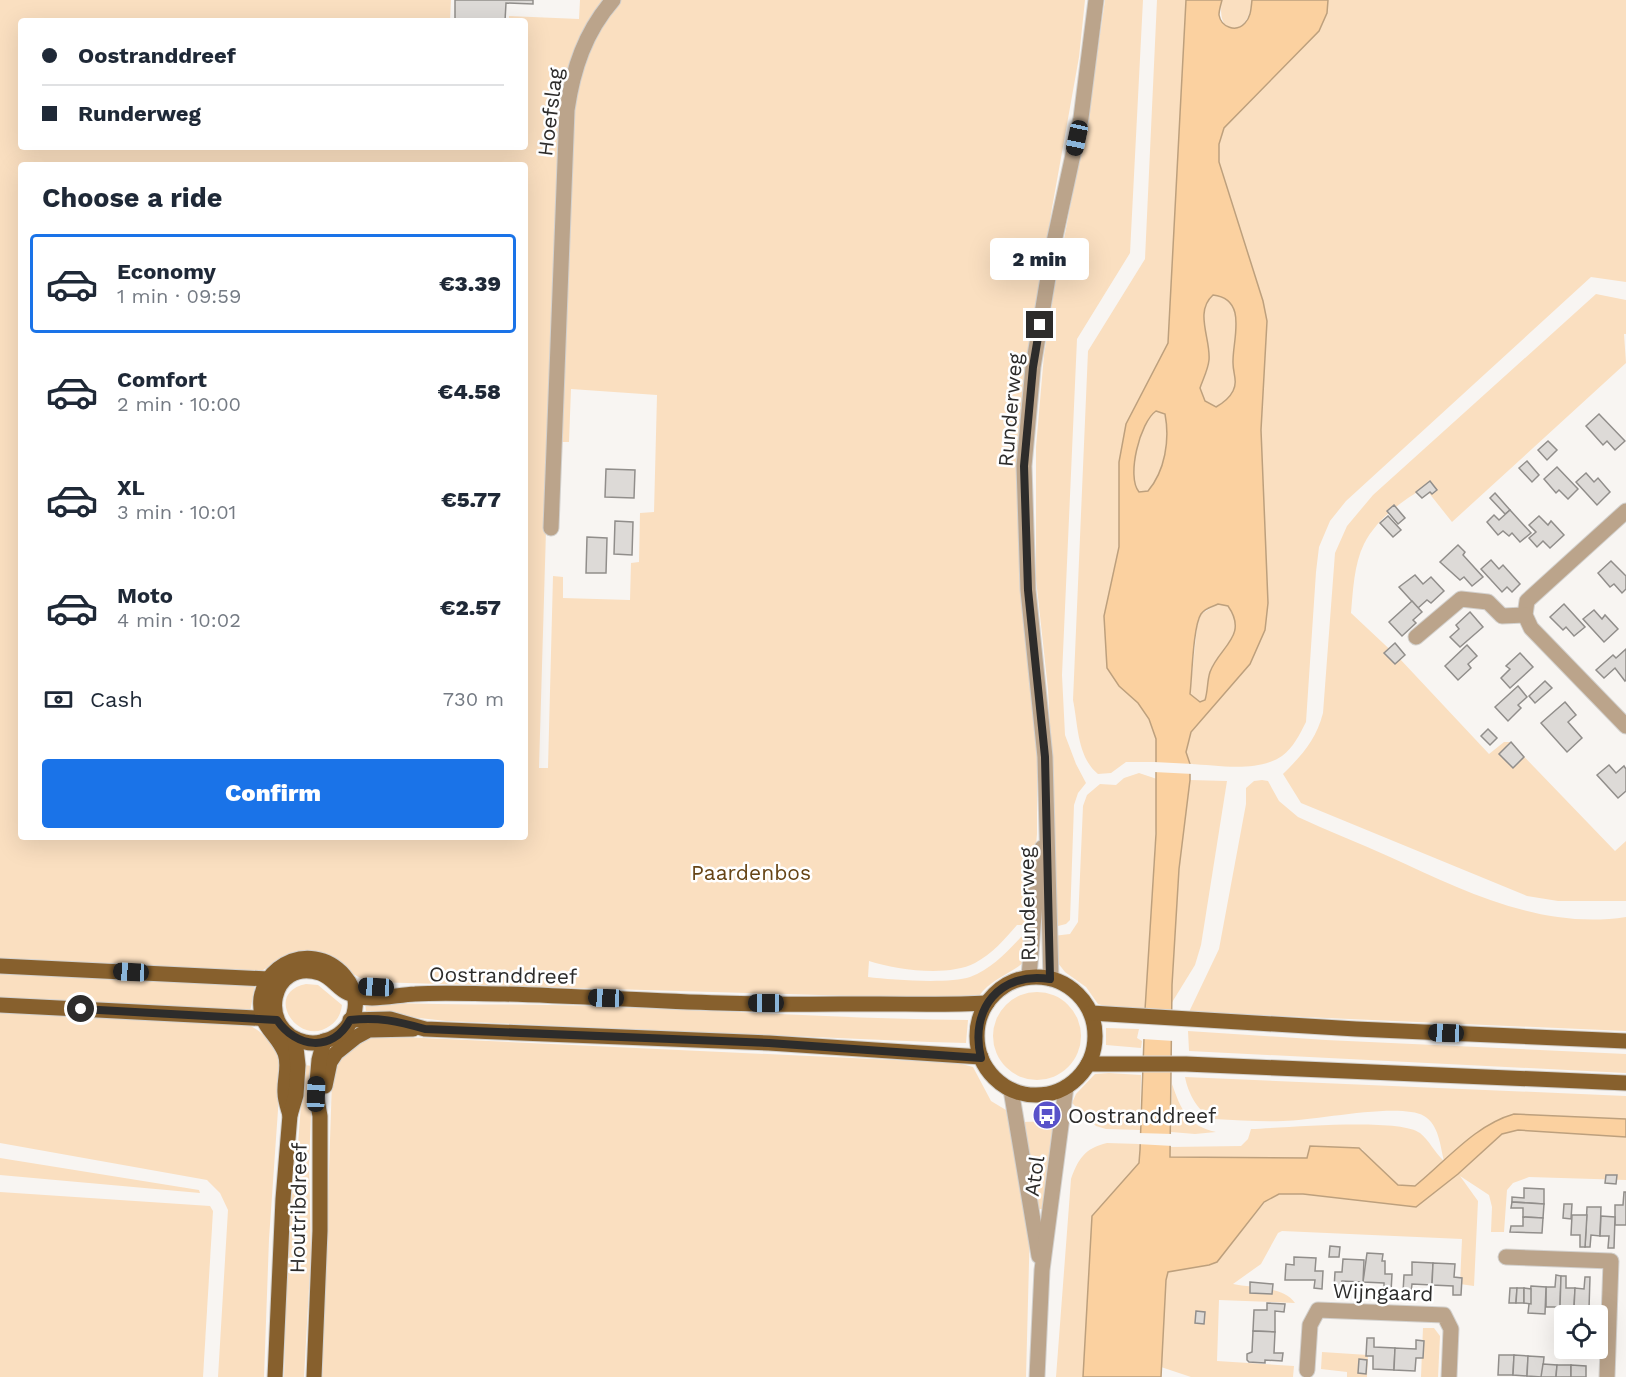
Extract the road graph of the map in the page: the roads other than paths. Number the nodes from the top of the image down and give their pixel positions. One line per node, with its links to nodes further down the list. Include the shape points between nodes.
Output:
1 (613, 0): 4 (street, Hoefslag, via 601,13 582,48 567,110)
2 (1096, 0): 8 (street, Runderweg, via 1081,118 1054,242 1033,367 1024,466 1028,590 1045,757)
3 (1626, 511): 5 (street, via 1527,601)
4 (551, 528)
5 (1525, 615): 6 (street, via 1502,616 1488,602 1461,599); 7 (street, via 1531,628)
6 (1416, 637)
7 (1626, 726)
8 (1046, 828): 10 (street, Runderweg, via 1038,866); 12 (street, Runderweg)
9 (0, 966): 11 (main road)
10 (1029, 977): 12 (main road); 14 (main road, via 1001,989)
11 (268, 979): 13 (main road, via 290,962 309,958 328,962 342,973); 17 (main road, via 261,1000)
12 (1050, 979): 16 (main road, via 1075,991)
13 (353, 990): 14 (main road, Oostranddreef, via 395,988 413,994 723,1003); 17 (main road, via 340,988 324,974 298,972 281,983); 18 (main road)
14 (987, 1004): 23 (main road, via 978,1030)
15 (0, 1005): 17 (main road)
16 (1091, 1013): 22 (main road); 24 (main road, via 1095,1039)
17 (270, 1019): 20 (main road); 28 (main road, Houtribdreef, via 266,1027 286,1056 285,1093)
18 (350, 1020): 19 (main road, via 390,1019); 21 (main road, via 341,1033)
19 (425, 1029): 23 (main road, via 769,1043); 29 (main road, via 369,1030 342,1048 330,1062)
20 (295, 1039): 21 (main road); 28 (main road, Houtribdreef, via 298,1065)
21 (324, 1041): 29 (main road, Houtribdreef, via 317,1073)
22 (1626, 1041)
23 (981, 1058): 27 (main road, via 999,1082)
24 (1088, 1064): 25 (main road, via 1186,1064); 26 (main road)
25 (1626, 1083)
26 (1066, 1087): 27 (main road, via 1039,1095); 31 (street, Atol)
27 (1011, 1090): 31 (street, Atol)
28 (290, 1115): 33 (main road, Houtribdreef)
29 (320, 1116): 34 (main road, Houtribdreef)
30 (1506, 1257): 37 (street, via 1611,1261)
31 (1042, 1270): 35 (street, Atol)
32 (1307, 1370): 36 (street, Wijngaard, via 1310,1325 1318,1310 1444,1315 1450,1329)
33 (274, 1377)
34 (314, 1377)
35 (1037, 1377)
36 (1449, 1377)
37 (1607, 1377)

